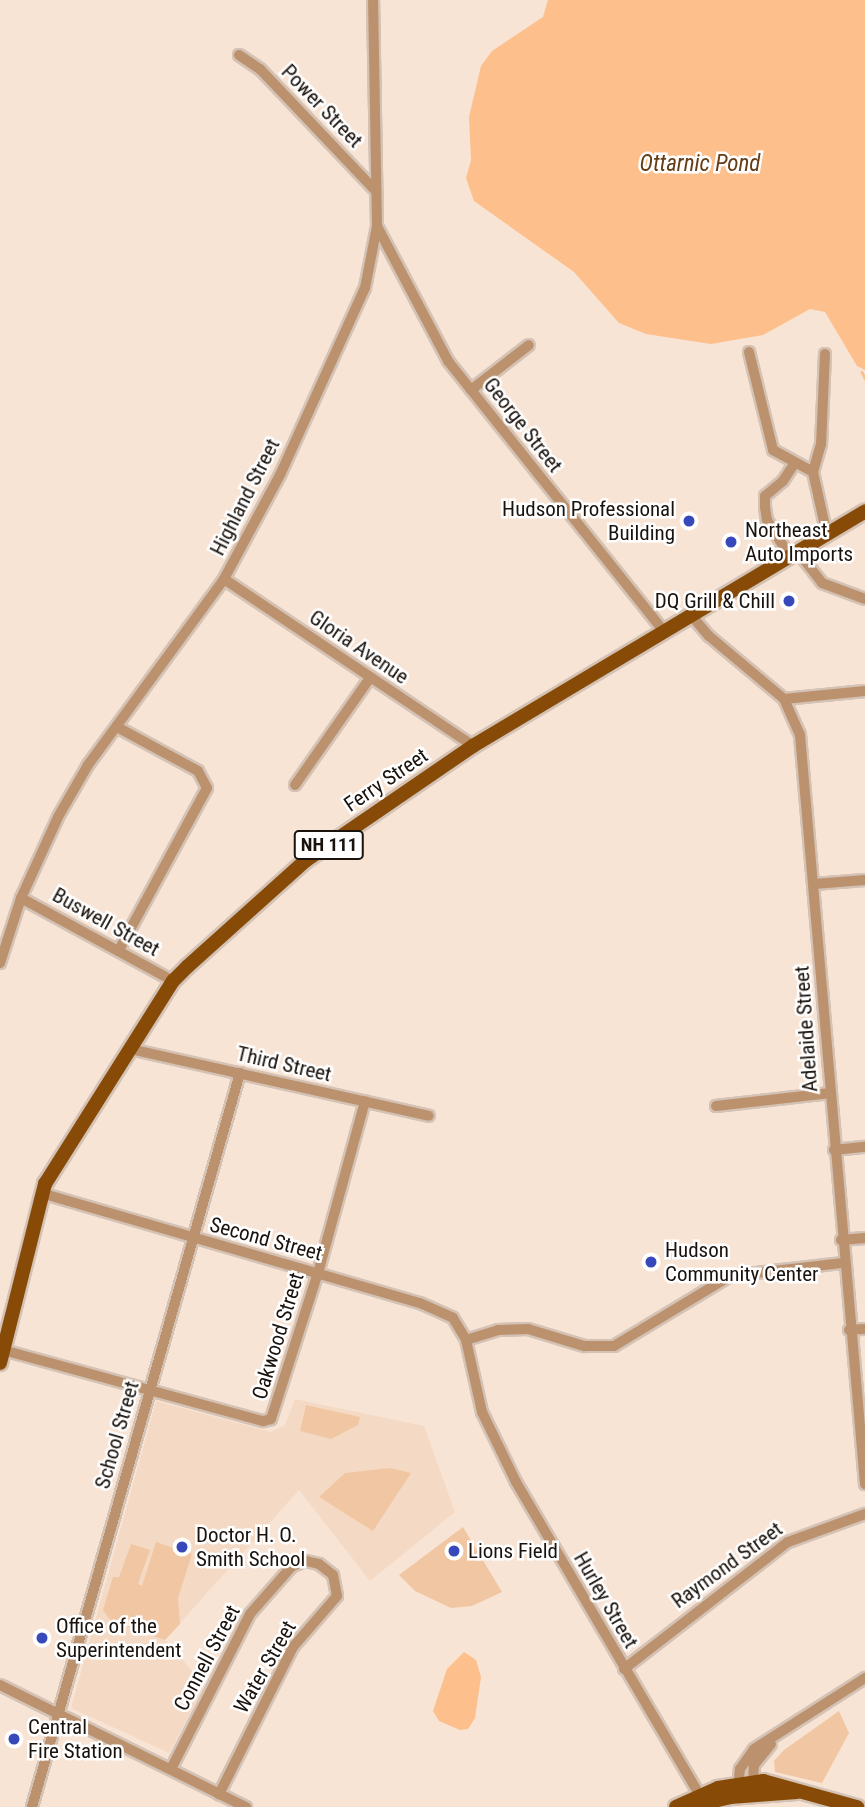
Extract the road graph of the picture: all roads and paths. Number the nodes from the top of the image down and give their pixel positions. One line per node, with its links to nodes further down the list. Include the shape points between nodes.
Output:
1 (373, 0): 3 (street, Highland Street)
2 (239, 55): 3 (street, Power Street, via 260,69)
3 (374, 189): 4 (street, Highland Street)
4 (377, 226): 8 (street, George Street, via 448,361); 14 (street, Highland Street, via 369,275 340,347)
5 (529, 345): 8 (street)
6 (749, 352): 9 (street, via 773,450)
7 (825, 354): 10 (street, via 821,444)
8 (471, 390): 17 (street, George Street)
9 (794, 464): 10 (street); 13 (street, via 765,496 765,508 767,520)
10 (813, 472): 12 (street)
11 (865, 511): 12 (main road, Ferry Street / NH 111)
12 (827, 535): 13 (main road, Ferry Street / NH 111)
13 (794, 555): 15 (street, via 822,583); 16 (main road, Ferry Street / NH 111)
14 (224, 579): 18 (street, Gloria Avenue); 21 (street, Highland Street)
15 (865, 599)
16 (692, 615): 17 (main road, Ferry Street / NH 111); 20 (street, Adelaide Street, via 709,636)
17 (664, 632): 22 (main road, Ferry Street / NH 111)
18 (370, 678): 22 (street, Gloria Avenue); 23 (street)
19 (865, 691): 20 (street)
20 (784, 699): 25 (street, Adelaide Street, via 796,717 802,745)
21 (117, 727): 26 (street, Highland Street, via 73,791); 27 (street, via 198,771 207,788)
22 (473, 747): 29 (main road, Ferry Street / NH 111, via 305,862)
23 (295, 785)
24 (865, 880): 25 (street)
25 (814, 884): 32 (street, Adelaide Street)
26 (21, 898): 27 (street, Buswell Street); 28 (street, Highland Street)
27 (119, 950): 29 (street, Buswell Street)
28 (0, 963)
29 (173, 981): 30 (main road, Ferry Street / NH 111)
30 (130, 1049): 31 (street, Third Street); 38 (main road, Ferry Street / NH 111)
31 (240, 1073): 33 (street, Third Street); 39 (street, School Street)
32 (830, 1093): 34 (street); 37 (street, Adelaide Street)
33 (365, 1101): 35 (street, Third Street); 43 (street, Oakwood Street)
34 (716, 1106)
35 (429, 1116)
36 (865, 1147): 37 (street)
37 (835, 1150): 41 (street, Adelaide Street)
38 (41, 1193): 39 (street, Second Street); 47 (main road, Ferry Street / NH 111)
39 (192, 1238): 43 (street, Second Street); 48 (street, School Street)
40 (865, 1238): 41 (street)
41 (841, 1240): 42 (street, Adelaide Street)
42 (843, 1263): 45 (street, Adelaide Street); 46 (street, via 730,1276 614,1346 584,1346 528,1329)
43 (318, 1273): 46 (street, Second Street, via 438,1308 453,1318); 48 (street, Oakwood Street, via 271,1419 262,1421)
44 (865, 1329): 45 (street)
45 (849, 1330): 49 (street, Adelaide Street)
46 (466, 1340): 52 (street, Hurley Street, via 473,1384 505,1460)
47 (2, 1356): 48 (street)
48 (150, 1392): 55 (street, School Street)
49 (865, 1484)
50 (865, 1514): 52 (street, Raymond Street, via 788,1542)
51 (324, 1567): 57 (street, Connell Street, via 306,1561 292,1566 254,1608); 60 (street, Water Street, via 337,1581 337,1596 293,1647)
52 (624, 1669): 61 (street, Hurley Street)
53 (865, 1678): 56 (street)
54 (0, 1685): 55 (street)
55 (59, 1714): 57 (street); 62 (street, School Street)
56 (776, 1738): 58 (street, via 757,1760); 59 (street, via 748,1756)
57 (171, 1769): 60 (street)
58 (753, 1788): 59 (main road); 66 (main road, via 802,1791)
59 (738, 1790): 61 (main road); 65 (main road)
60 (219, 1794): 63 (street)
61 (699, 1794): 64 (main road)
62 (33, 1807)
63 (246, 1807)
64 (676, 1807)
65 (687, 1807)
66 (857, 1807)

